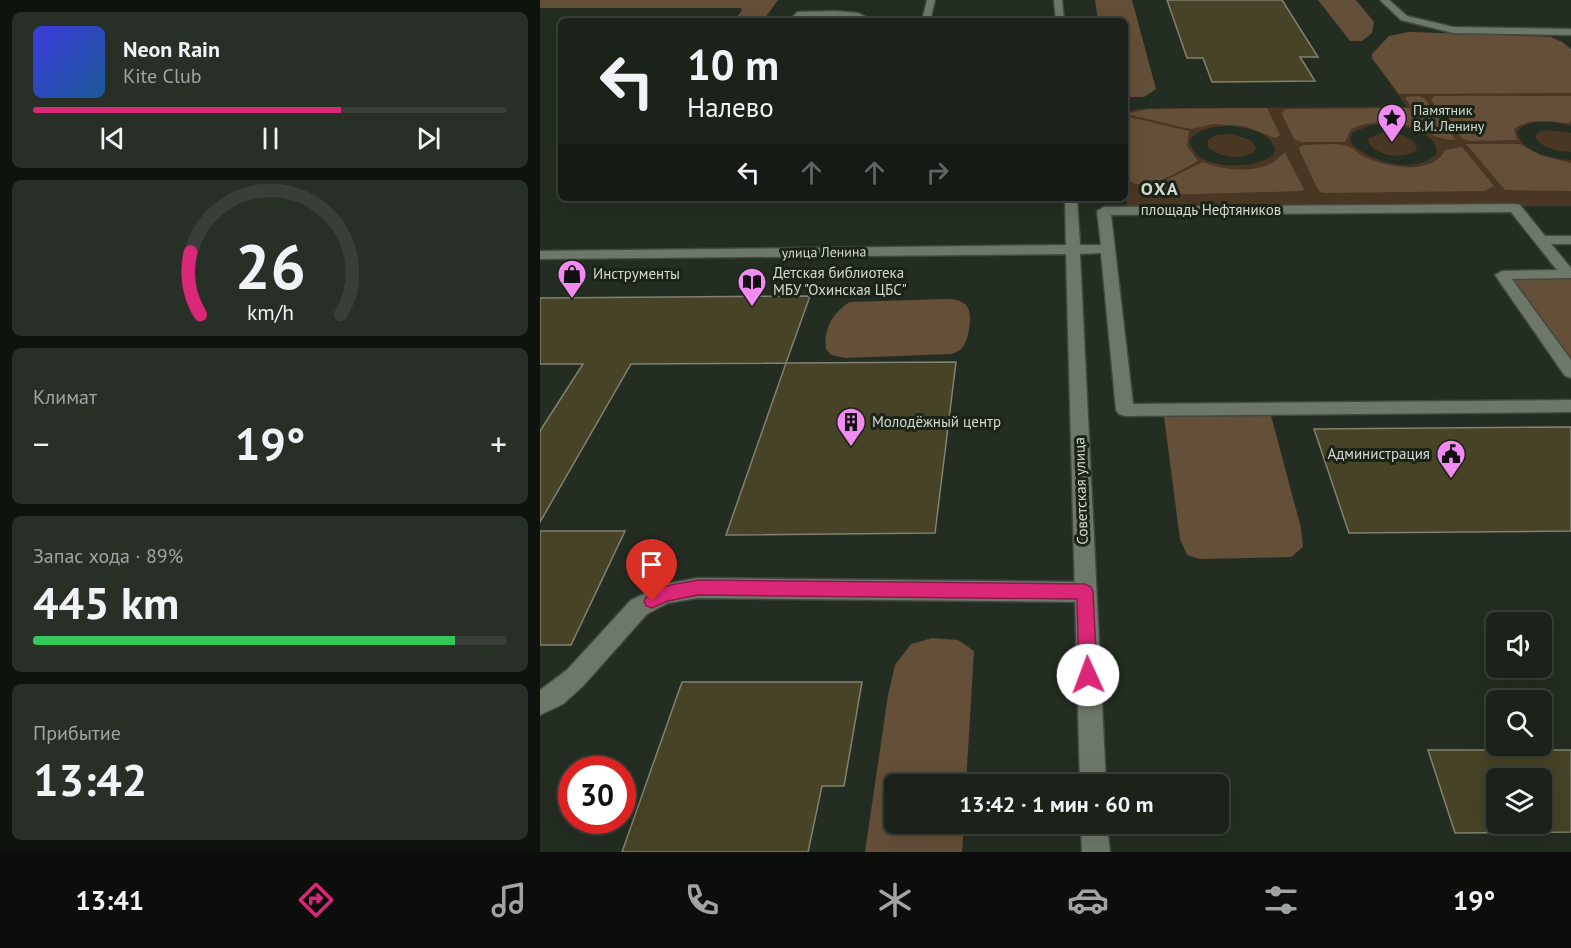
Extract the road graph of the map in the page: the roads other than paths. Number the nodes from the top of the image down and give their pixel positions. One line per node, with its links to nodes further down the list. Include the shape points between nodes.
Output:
1 (931, 0): 6 (street)
2 (1058, 0): 7 (street)
3 (1384, 0): 8 (street, via 1404,18 1453,30)
4 (795, 14): 5 (street)
5 (865, 18)
6 (927, 18)
7 (1060, 18)
8 (1571, 32)
9 (1071, 201): 12 (street, Советская улица)
10 (1541, 240): 11 (street); 13 (street, площадь Нефтяников, via 1515,208 1104,211); 15 (street, площадь Нефтяников, via 1568,274 1502,274)
11 (1569, 243)
12 (1073, 249): 13 (street, улица Ленина); 14 (street, улица Ленина); 17 (street, Советская улица)
13 (1108, 249): 16 (street, площадь Нефтяников, via 1125,410)
14 (540, 255)
15 (1571, 372)
16 (1571, 406)
17 (1085, 592): 18 (street, via 698,588 665,594 639,608 575,678); 19 (street, Советская улица)
18 (540, 703)
19 (1093, 774)
20 (1094, 834): 21 (street)
21 (1095, 852)

